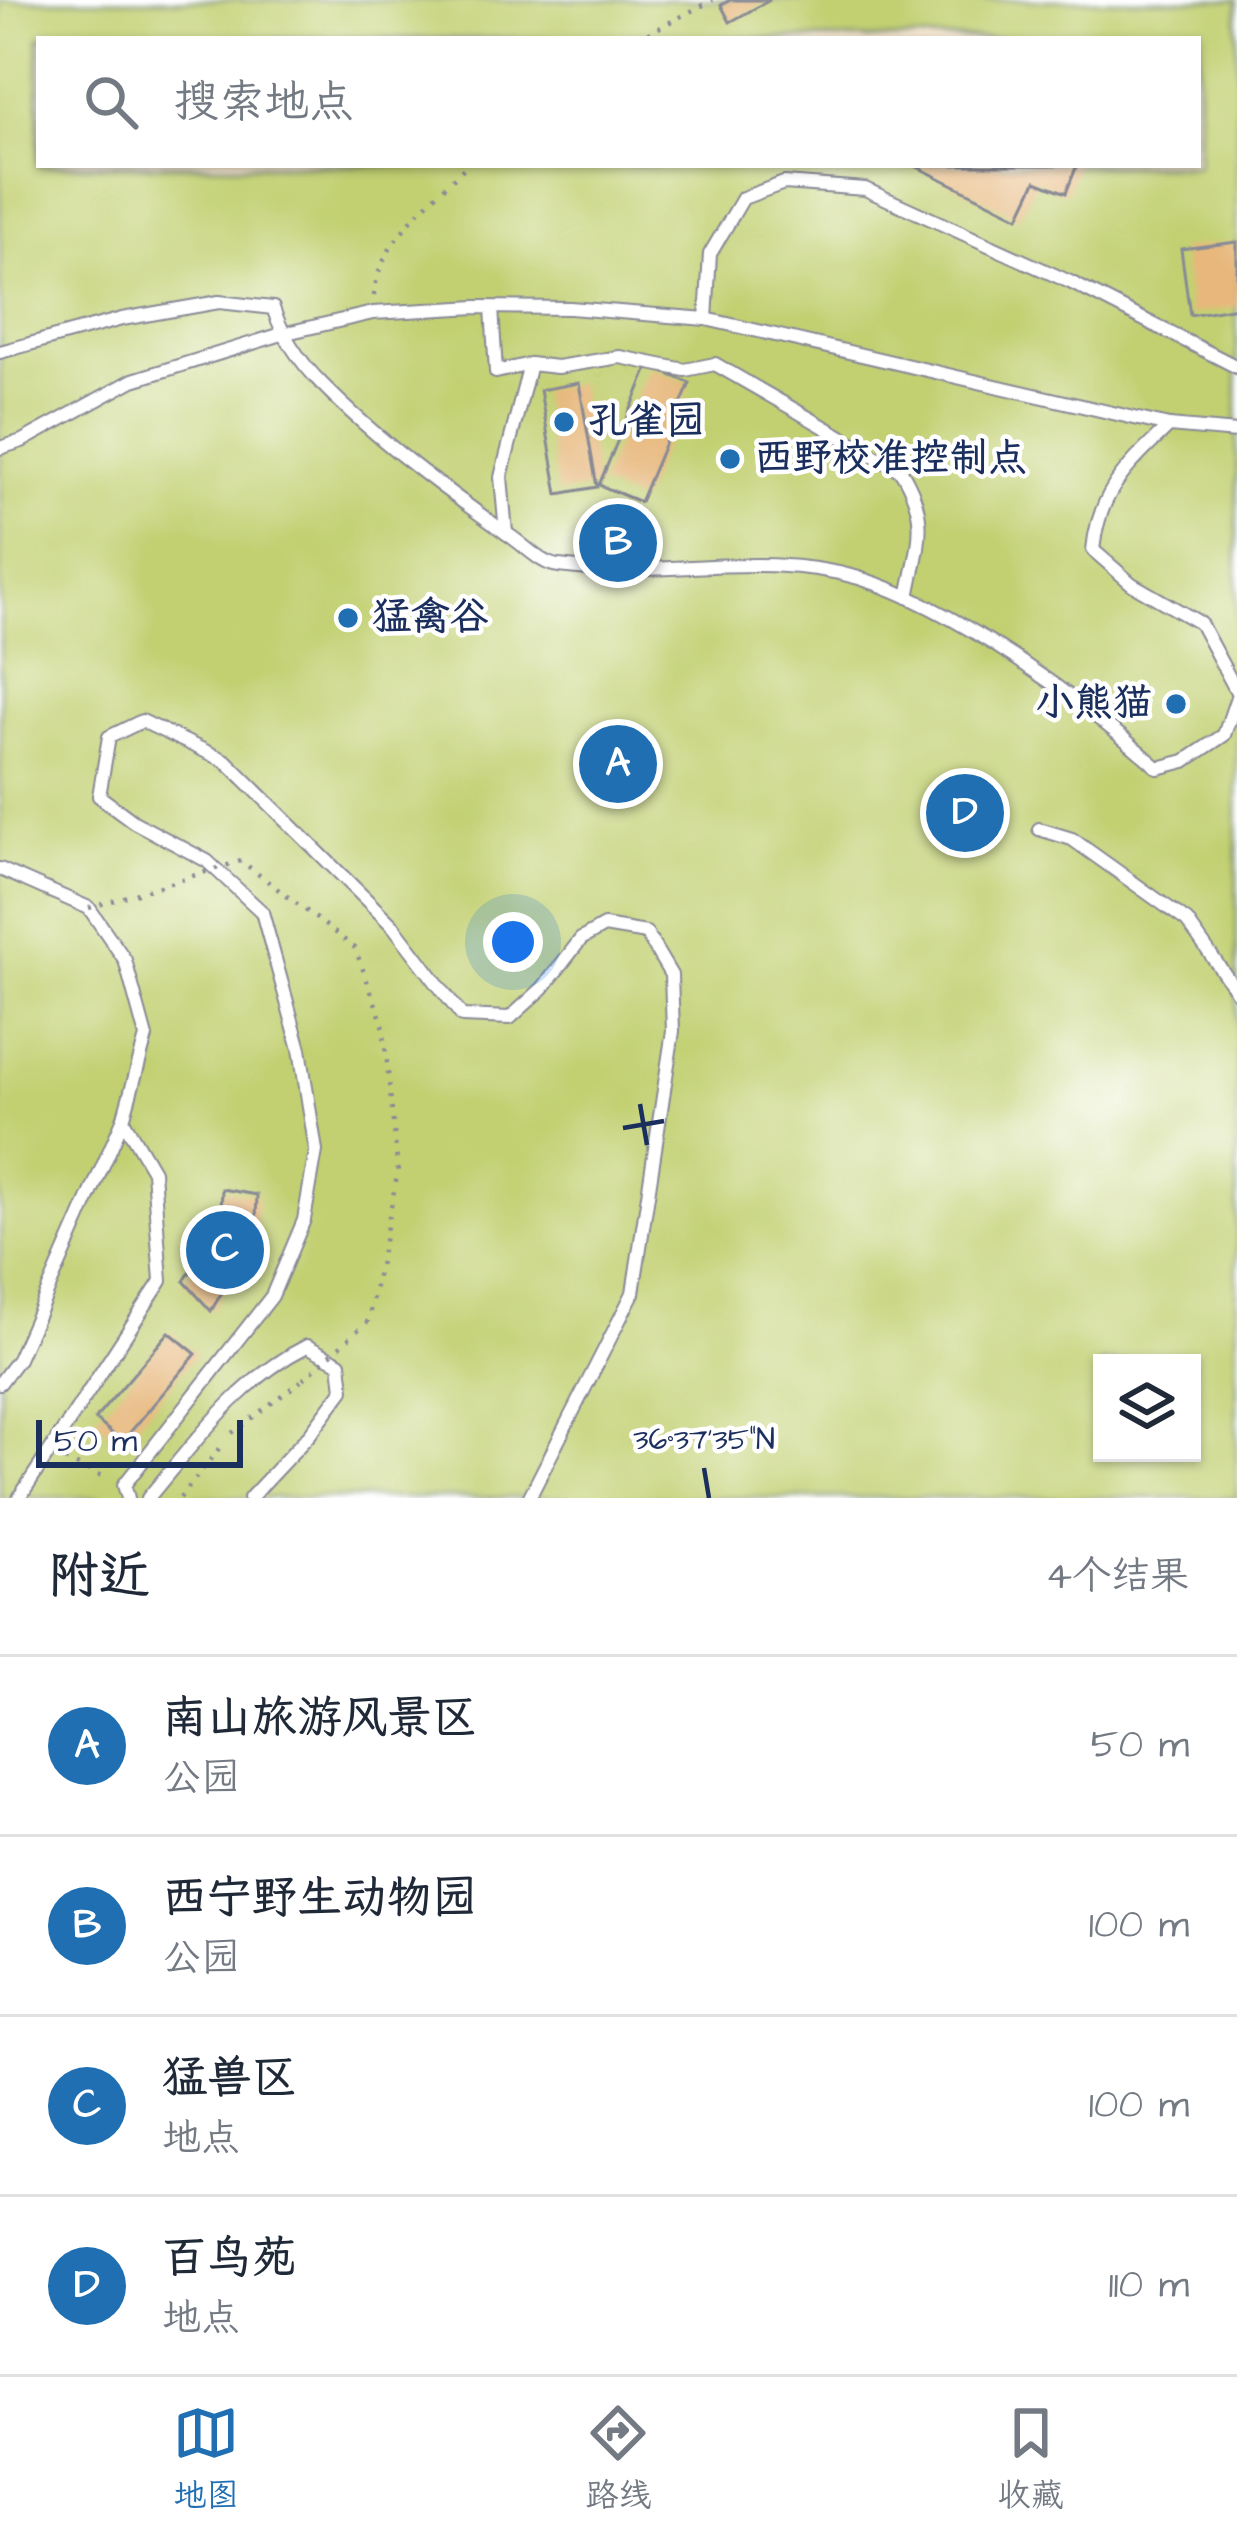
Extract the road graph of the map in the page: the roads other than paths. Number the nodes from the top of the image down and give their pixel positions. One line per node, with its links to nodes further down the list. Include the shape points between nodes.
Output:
1 (492, 308): 2 (lane); 3 (lane, via 373,313); 5 (lane, via 496,372)
2 (706, 319): 6 (lane, via 710,254 743,198 784,183 865,189); 7 (lane)
3 (282, 334): 4 (lane, via 273,308 218,302); 9 (lane, via 134,380); 10 (lane, via 320,383)
4 (0, 352)
5 (530, 364): 10 (lane, via 501,477); 11 (lane, via 557,368 620,357 686,370 716,364 901,471 922,524)
6 (1237, 367)
7 (1169, 426): 8 (lane); 12 (lane, via 1126,468 1097,514 1094,550 1132,584 1200,623)
8 (1237, 432)
9 (0, 448)
10 (506, 533): 11 (lane, via 553,566 670,570 748,562 856,577)
11 (908, 597): 12 (lane, via 1024,667 1157,768 1185,761 1224,735)
12 (1237, 695)
13 (1039, 829): 15 (lane, via 1072,839 1187,921)
14 (0, 869): 16 (lane, via 89,908 125,960 146,1037)
15 (1237, 992)
16 (123, 1120): 17 (lane, via 18,1359); 19 (lane, via 153,1171 161,1281)
17 (0, 1383)
18 (126, 1492): 22 (lane, via 272,1296 304,1220 316,1151 300,1049 262,912 207,861 99,796 109,737 142,721 226,761 394,927 462,1016 510,1018 580,939 604,926 646,933 671,975 673,1031 633,1293)
19 (19, 1498)
20 (148, 1498): 21 (lane, via 215,1417 270,1365 307,1346 340,1363 343,1390)
21 (250, 1498)
22 (529, 1498)

